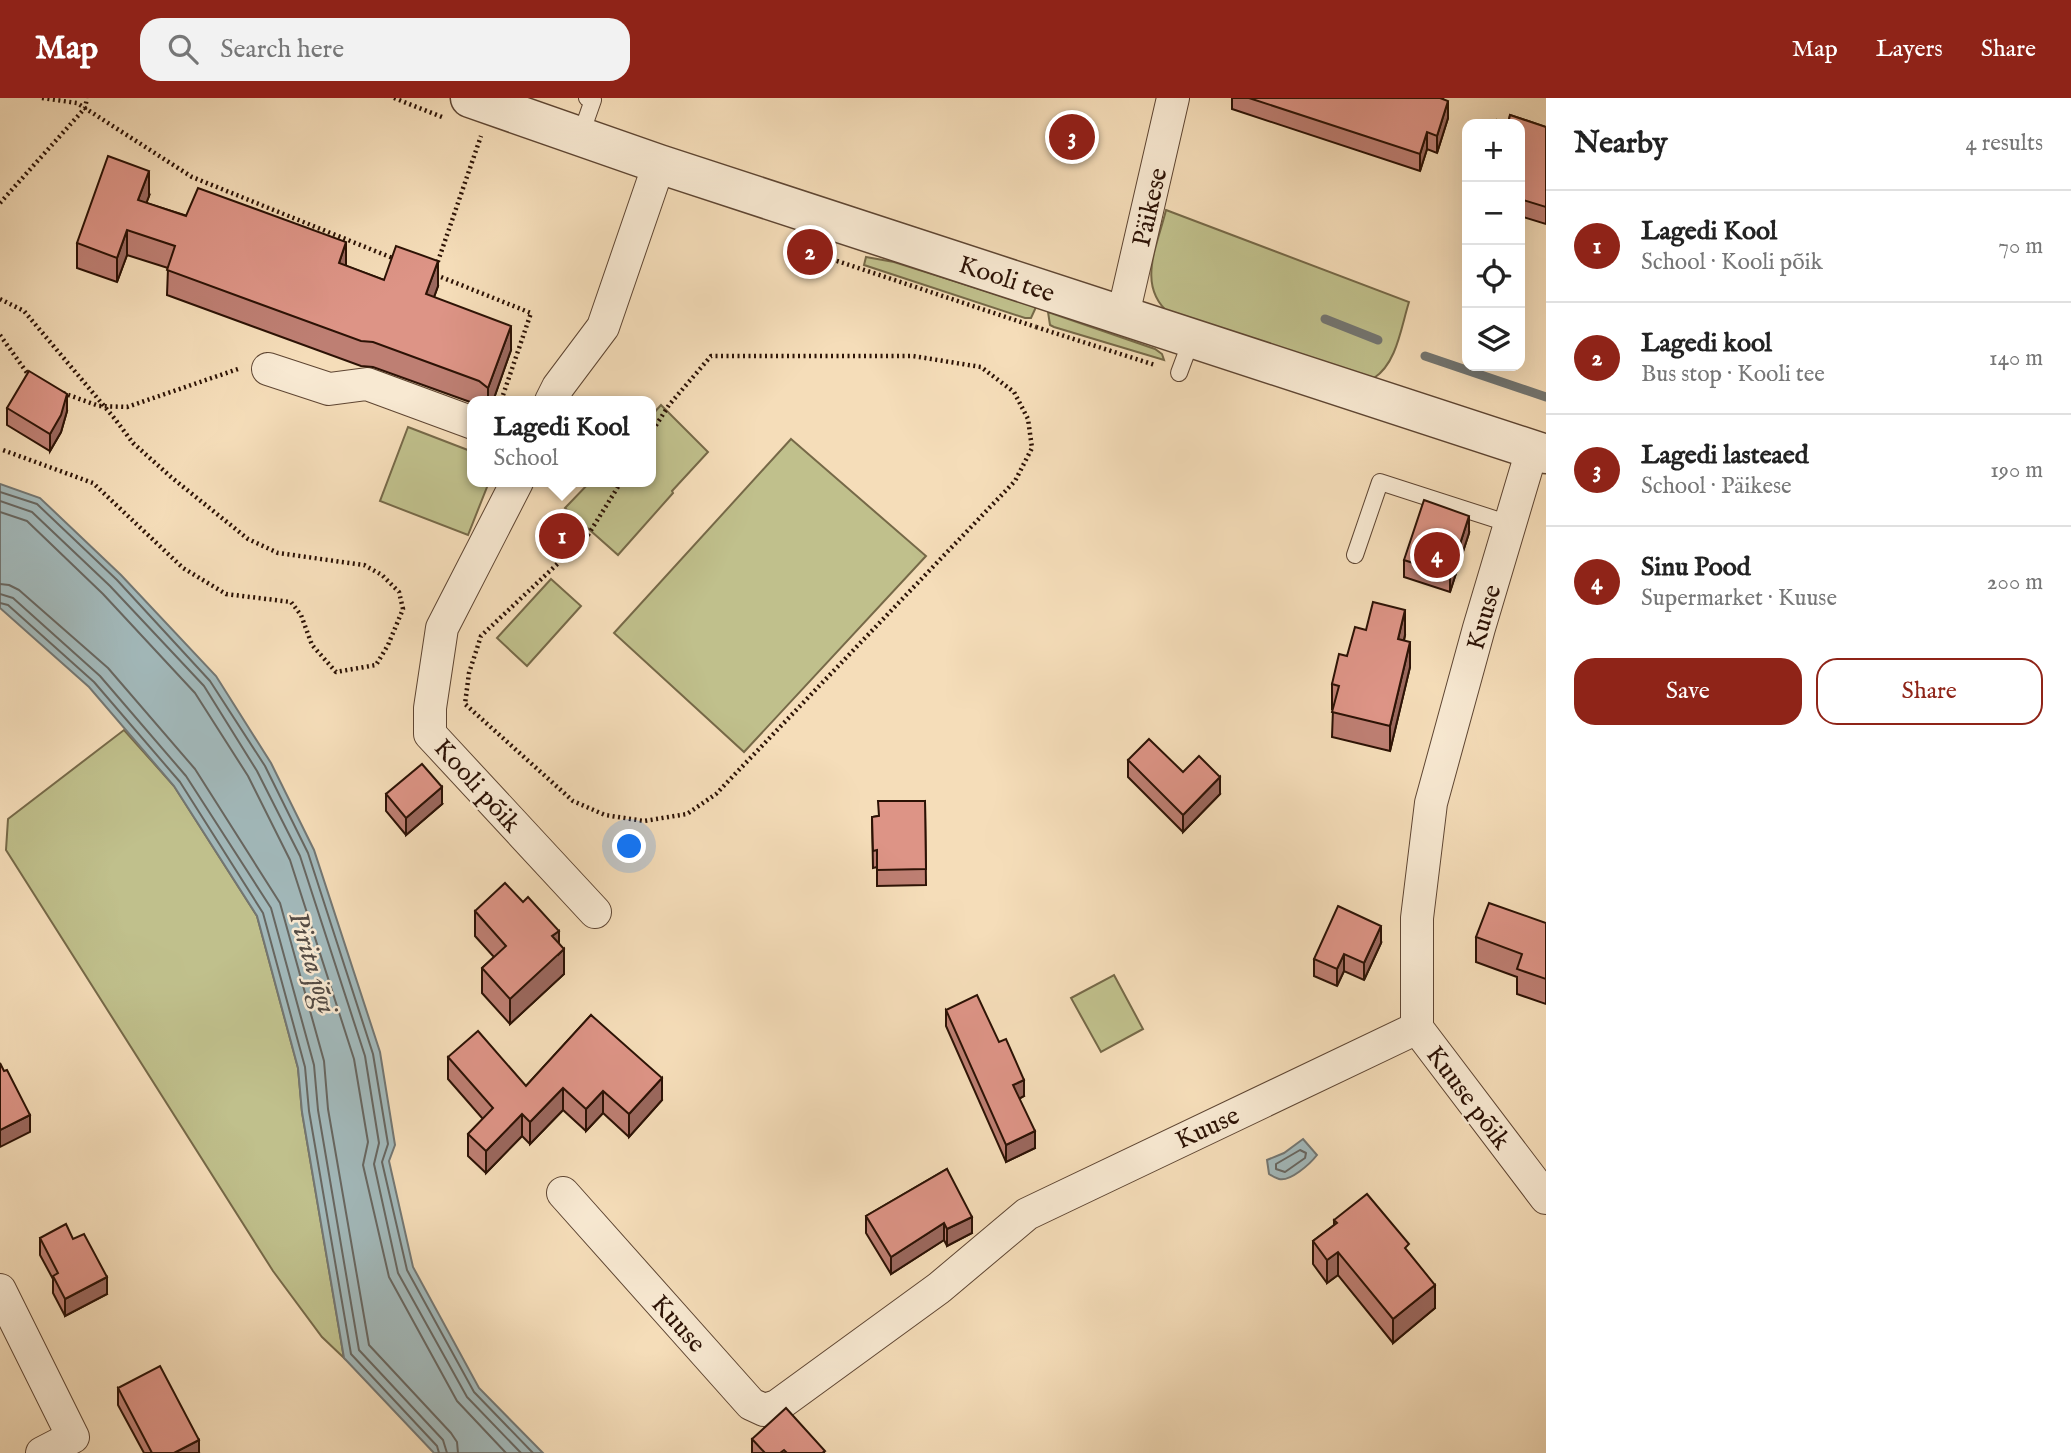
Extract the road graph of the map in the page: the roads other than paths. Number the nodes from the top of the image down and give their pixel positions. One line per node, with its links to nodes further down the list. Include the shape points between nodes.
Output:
1 (587, 98): 4 (lane, via 593,100)
2 (1173, 98): 6 (street, Päikese)
3 (466, 116): 4 (street, Kooli tee)
4 (580, 137): 5 (street, Kooli tee)
5 (659, 164): 6 (street, Kooli tee); 8 (street, via 603,327)
6 (1123, 315): 10 (street, Kooli tee, via 1186,355)
7 (268, 369): 9 (street, via 329,389 367,384)
8 (554, 396)
9 (467, 421)
10 (1539, 452): 12 (street, Kuuse)
11 (514, 487): 14 (street, Kooli põik, via 442,628 430,734)
12 (1510, 524): 13 (lane, via 1380,482); 15 (street, Kuuse, via 1431,803 1417,918)
13 (1355, 555)
14 (595, 912)
15 (1417, 1028): 16 (street, Kuuse, via 1027,1214 939,1288 777,1406 764,1410 751,1404); 17 (street, Kuuse põik)
16 (563, 1193)
17 (1546, 1198)
18 (0, 1290): 19 (street, via 73,1437)
19 (42, 1453)

